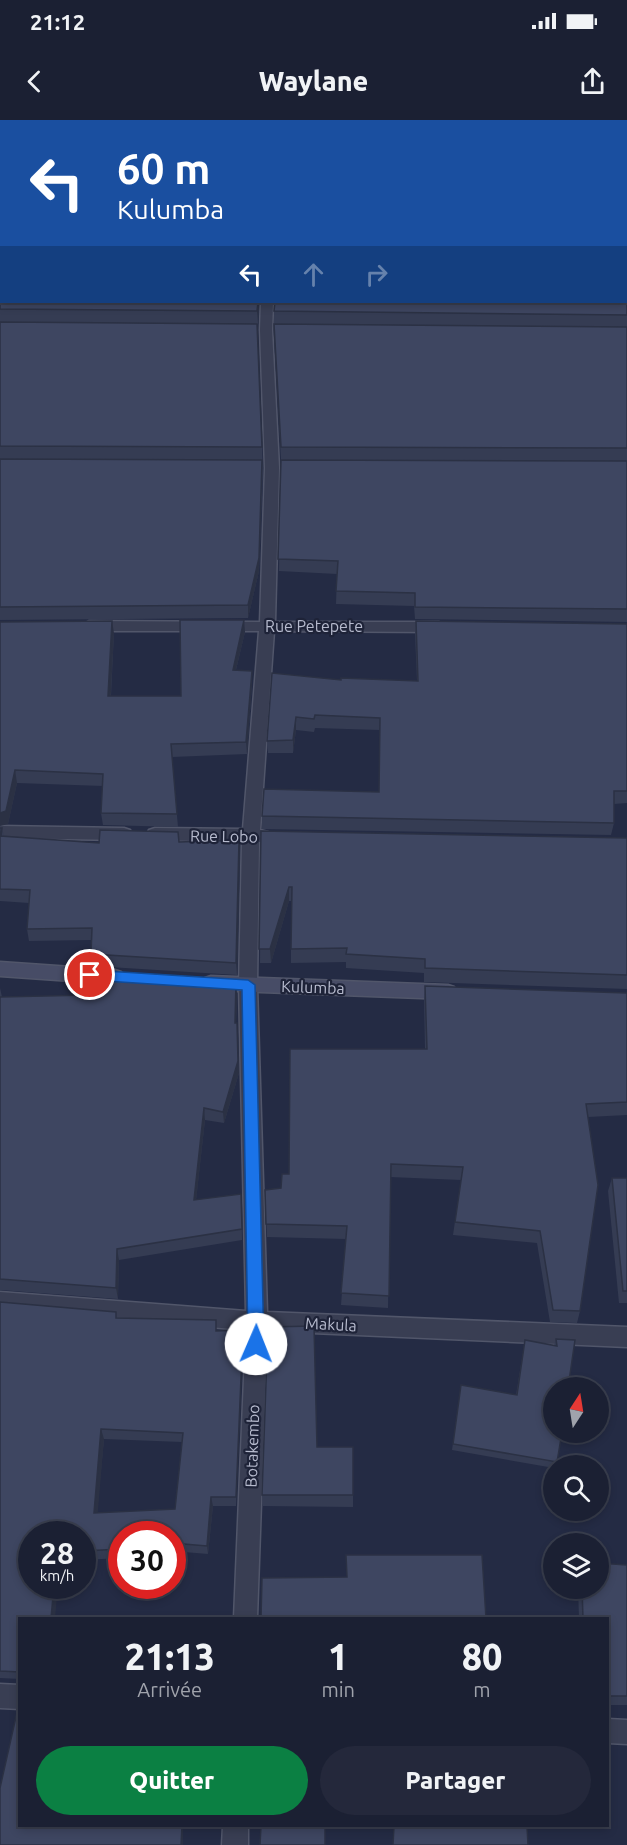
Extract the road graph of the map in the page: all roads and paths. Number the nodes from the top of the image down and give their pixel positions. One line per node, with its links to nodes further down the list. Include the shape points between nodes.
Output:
1 (267, 303): 2 (street, Botakembo, via 272,468)
2 (267, 625): 3 (street, Rue Petepete); 4 (street, Rue Petepete); 6 (street, Botakembo)
3 (70, 627)
4 (459, 627)
5 (0, 832): 6 (street, Rue Lobo)
6 (251, 836): 7 (street, Rue Lobo); 11 (street, Botakembo)
7 (275, 837)
8 (0, 969): 9 (street)
9 (130, 978)
10 (189, 981): 11 (street, Kulumba)
11 (248, 985): 12 (street, Kulumba); 14 (street, Botakembo)
12 (461, 992)
13 (0, 1301): 14 (street, Makula)
14 (257, 1321): 15 (street, Makula); 16 (street, Botakembo)
15 (627, 1337)
16 (245, 1617)
17 (0, 1696): 18 (street)
18 (18, 1697)
19 (609, 1731): 20 (street)
20 (627, 1732)
21 (236, 1827): 22 (street)
22 (235, 1845)

